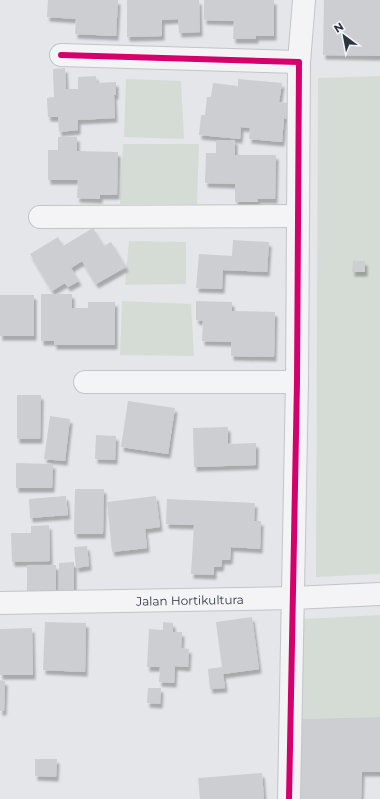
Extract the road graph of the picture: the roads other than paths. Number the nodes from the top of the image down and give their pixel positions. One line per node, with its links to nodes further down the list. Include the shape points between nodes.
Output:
1 (304, 0): 3 (street)
2 (61, 54): 3 (street)
3 (299, 62): 4 (street)
4 (298, 216): 5 (street); 7 (street)
5 (40, 217)
6 (85, 382): 7 (street)
7 (297, 382): 9 (street)
8 (380, 594): 9 (street, Jalan Hortikultura)
9 (293, 598): 10 (street, Jalan Hortikultura); 11 (street)
10 (0, 603)
11 (289, 799)

